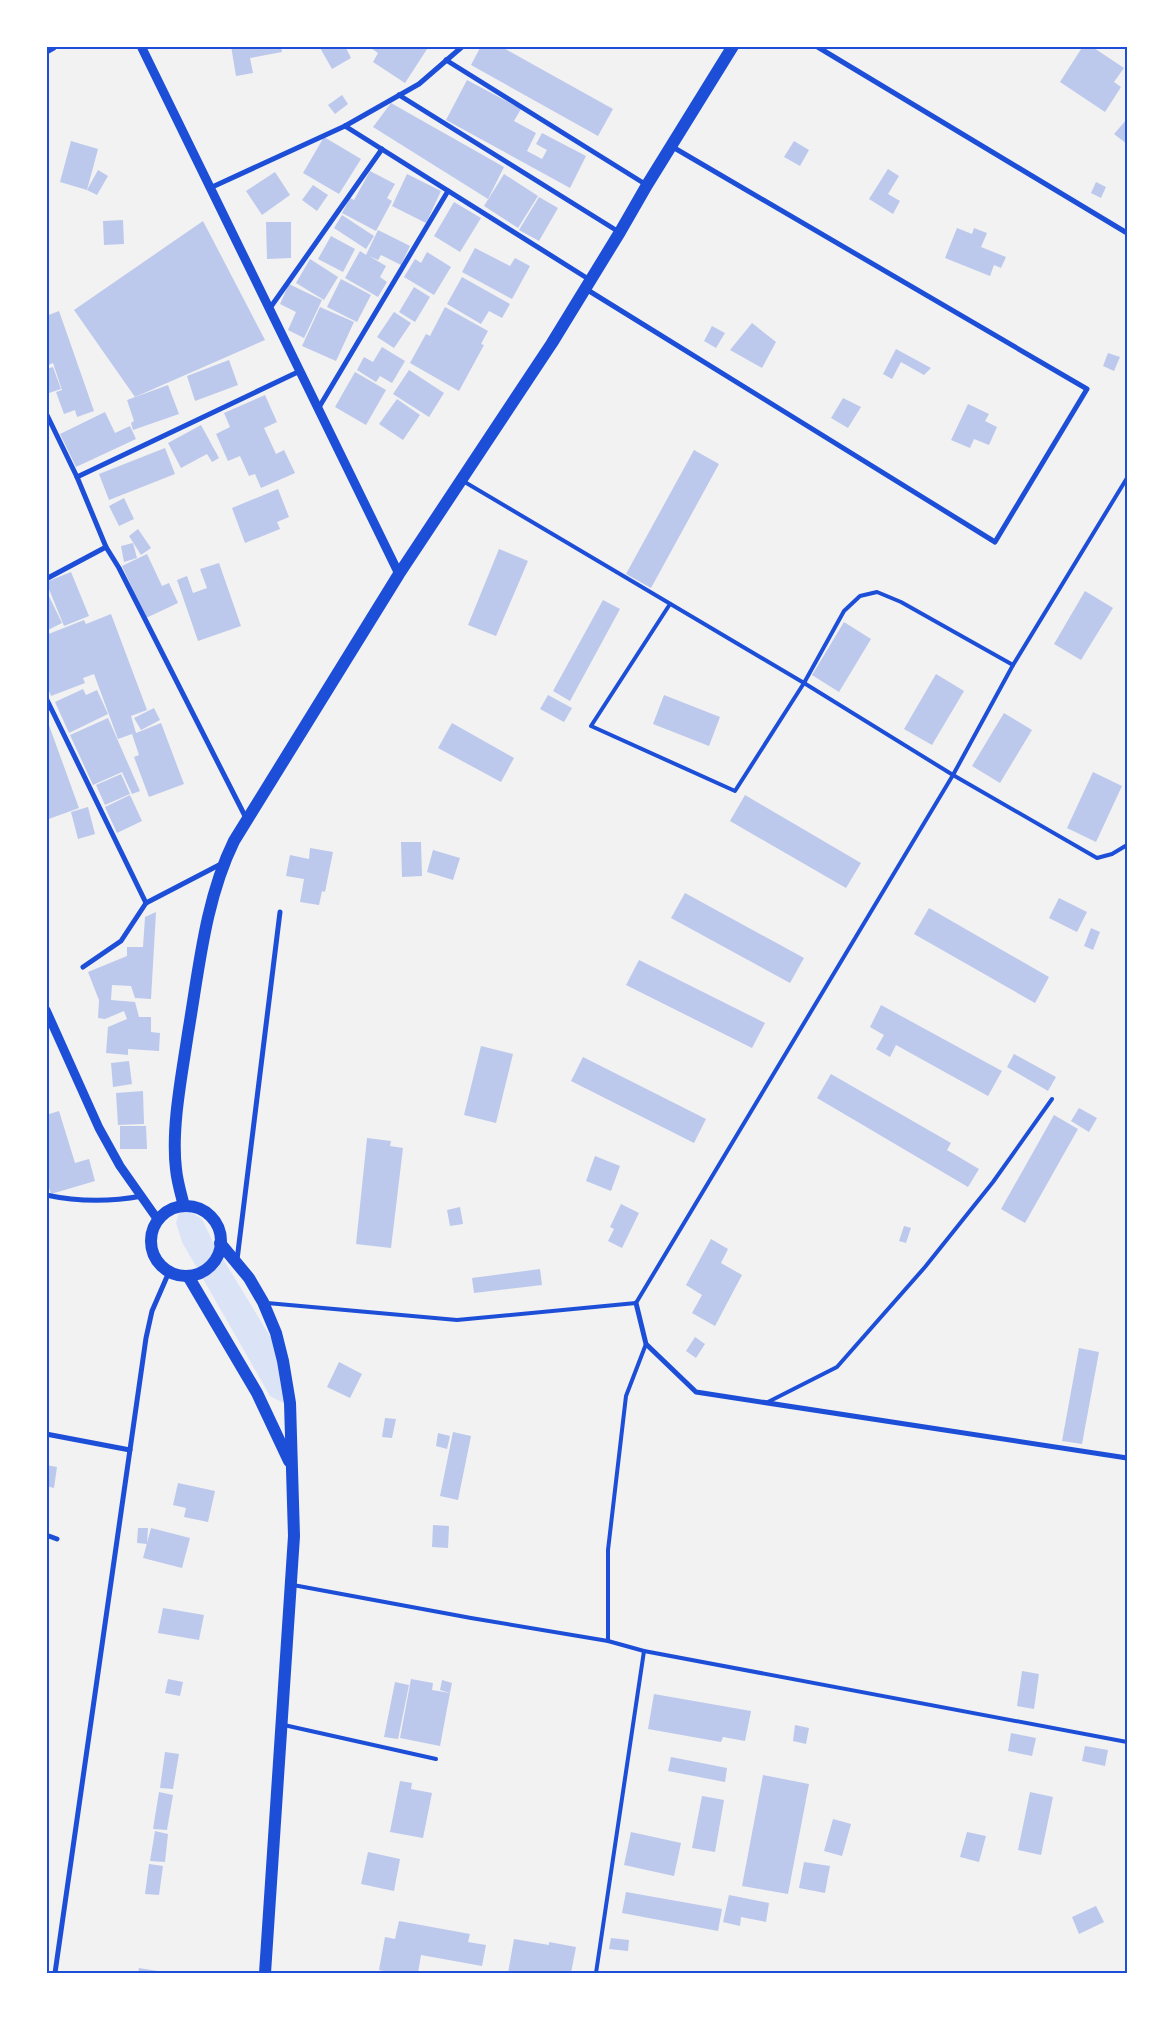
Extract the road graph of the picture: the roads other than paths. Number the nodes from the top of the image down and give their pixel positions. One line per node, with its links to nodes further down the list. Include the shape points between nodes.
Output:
1 (53, 46): 6 (street)
2 (141, 46): 13 (street)
3 (463, 46): 7 (street)
4 (733, 46): 10 (main road)
5 (816, 46): 16 (street)
6 (46, 50)
7 (446, 60): 8 (street, via 419,84); 12 (street)
8 (399, 95): 9 (street); 15 (street)
9 (345, 126): 11 (street); 13 (street)
10 (671, 146): 12 (main road); 17 (street, via 1087,388 995,542)
11 (382, 149): 14 (street); 18 (street)
12 (647, 185): 15 (main road)
13 (210, 188): 18 (street)
14 (448, 191): 17 (street); 20 (street)
15 (620, 232): 17 (main road)
16 (1127, 233)
17 (588, 285): 24 (main road)
18 (270, 308): 19 (street)
19 (300, 372): 20 (street); 22 (street)
20 (318, 409): 26 (street)
21 (46, 413): 22 (street)
22 (77, 477): 25 (street)
23 (1127, 478): 29 (lane)
24 (461, 480): 26 (main road); 28 (lane)
25 (106, 547): 27 (street); 33 (street)
26 (399, 574): 33 (main road)
27 (46, 579)
28 (670, 604): 30 (lane); 30 (lane, via 591,726 735,791)
29 (1013, 665): 30 (lane, via 901,602 877,592 860,596 844,611); 32 (lane)
30 (804, 683): 32 (lane)
31 (46, 698): 36 (street)
32 (953, 775): 34 (lane, via 1098,858); 50 (lane)
33 (247, 821): 35 (main road)
34 (1127, 845)
35 (224, 862): 36 (street); 43 (main road, via 214,892 184,1058 176,1129 176,1168)
36 (146, 903): 38 (street, via 121,941)
37 (280, 912): 46 (street)
38 (83, 967)
39 (46, 1010): 42 (street, via 99,1128 120,1166)
40 (1052, 1100): 52 (lane, via 931,1260 837,1367)
41 (46, 1195): 42 (street, via 112,1201)
42 (142, 1196): 44 (street)
43 (184, 1206): 44 (main road, via 165,1213); 45 (main road, via 203,1210 211,1216 217,1224)
44 (158, 1220): 47 (main road, via 153,1228 152,1248 161,1266)
45 (220, 1244): 46 (main road); 48 (main road, via 214,1262 198,1274)
46 (236, 1263): 49 (main road)
47 (169, 1272): 48 (main road); 54 (street, via 152,1311 146,1338)
48 (188, 1276): 56 (main road, via 257,1393)
49 (263, 1302): 50 (lane, via 457,1320); 56 (main road, via 276,1333 283,1362 290,1403)
50 (636, 1303): 51 (street)
51 (646, 1344): 52 (street, via 696,1392); 60 (lane, via 626,1396 608,1550)
52 (766, 1402): 55 (street)
53 (46, 1434): 54 (street)
54 (130, 1450): 65 (street)
55 (1127, 1458)
56 (293, 1468): 59 (main road)
57 (46, 1535): 58 (street)
58 (57, 1539)
59 (291, 1584): 60 (lane); 62 (main road)
60 (608, 1641): 61 (lane)
61 (644, 1651): 63 (lane); 67 (lane)
62 (282, 1724): 64 (lane); 66 (main road)
63 (1127, 1742)
64 (436, 1759)
65 (55, 1973)
66 (265, 1973)
67 (596, 1973)

